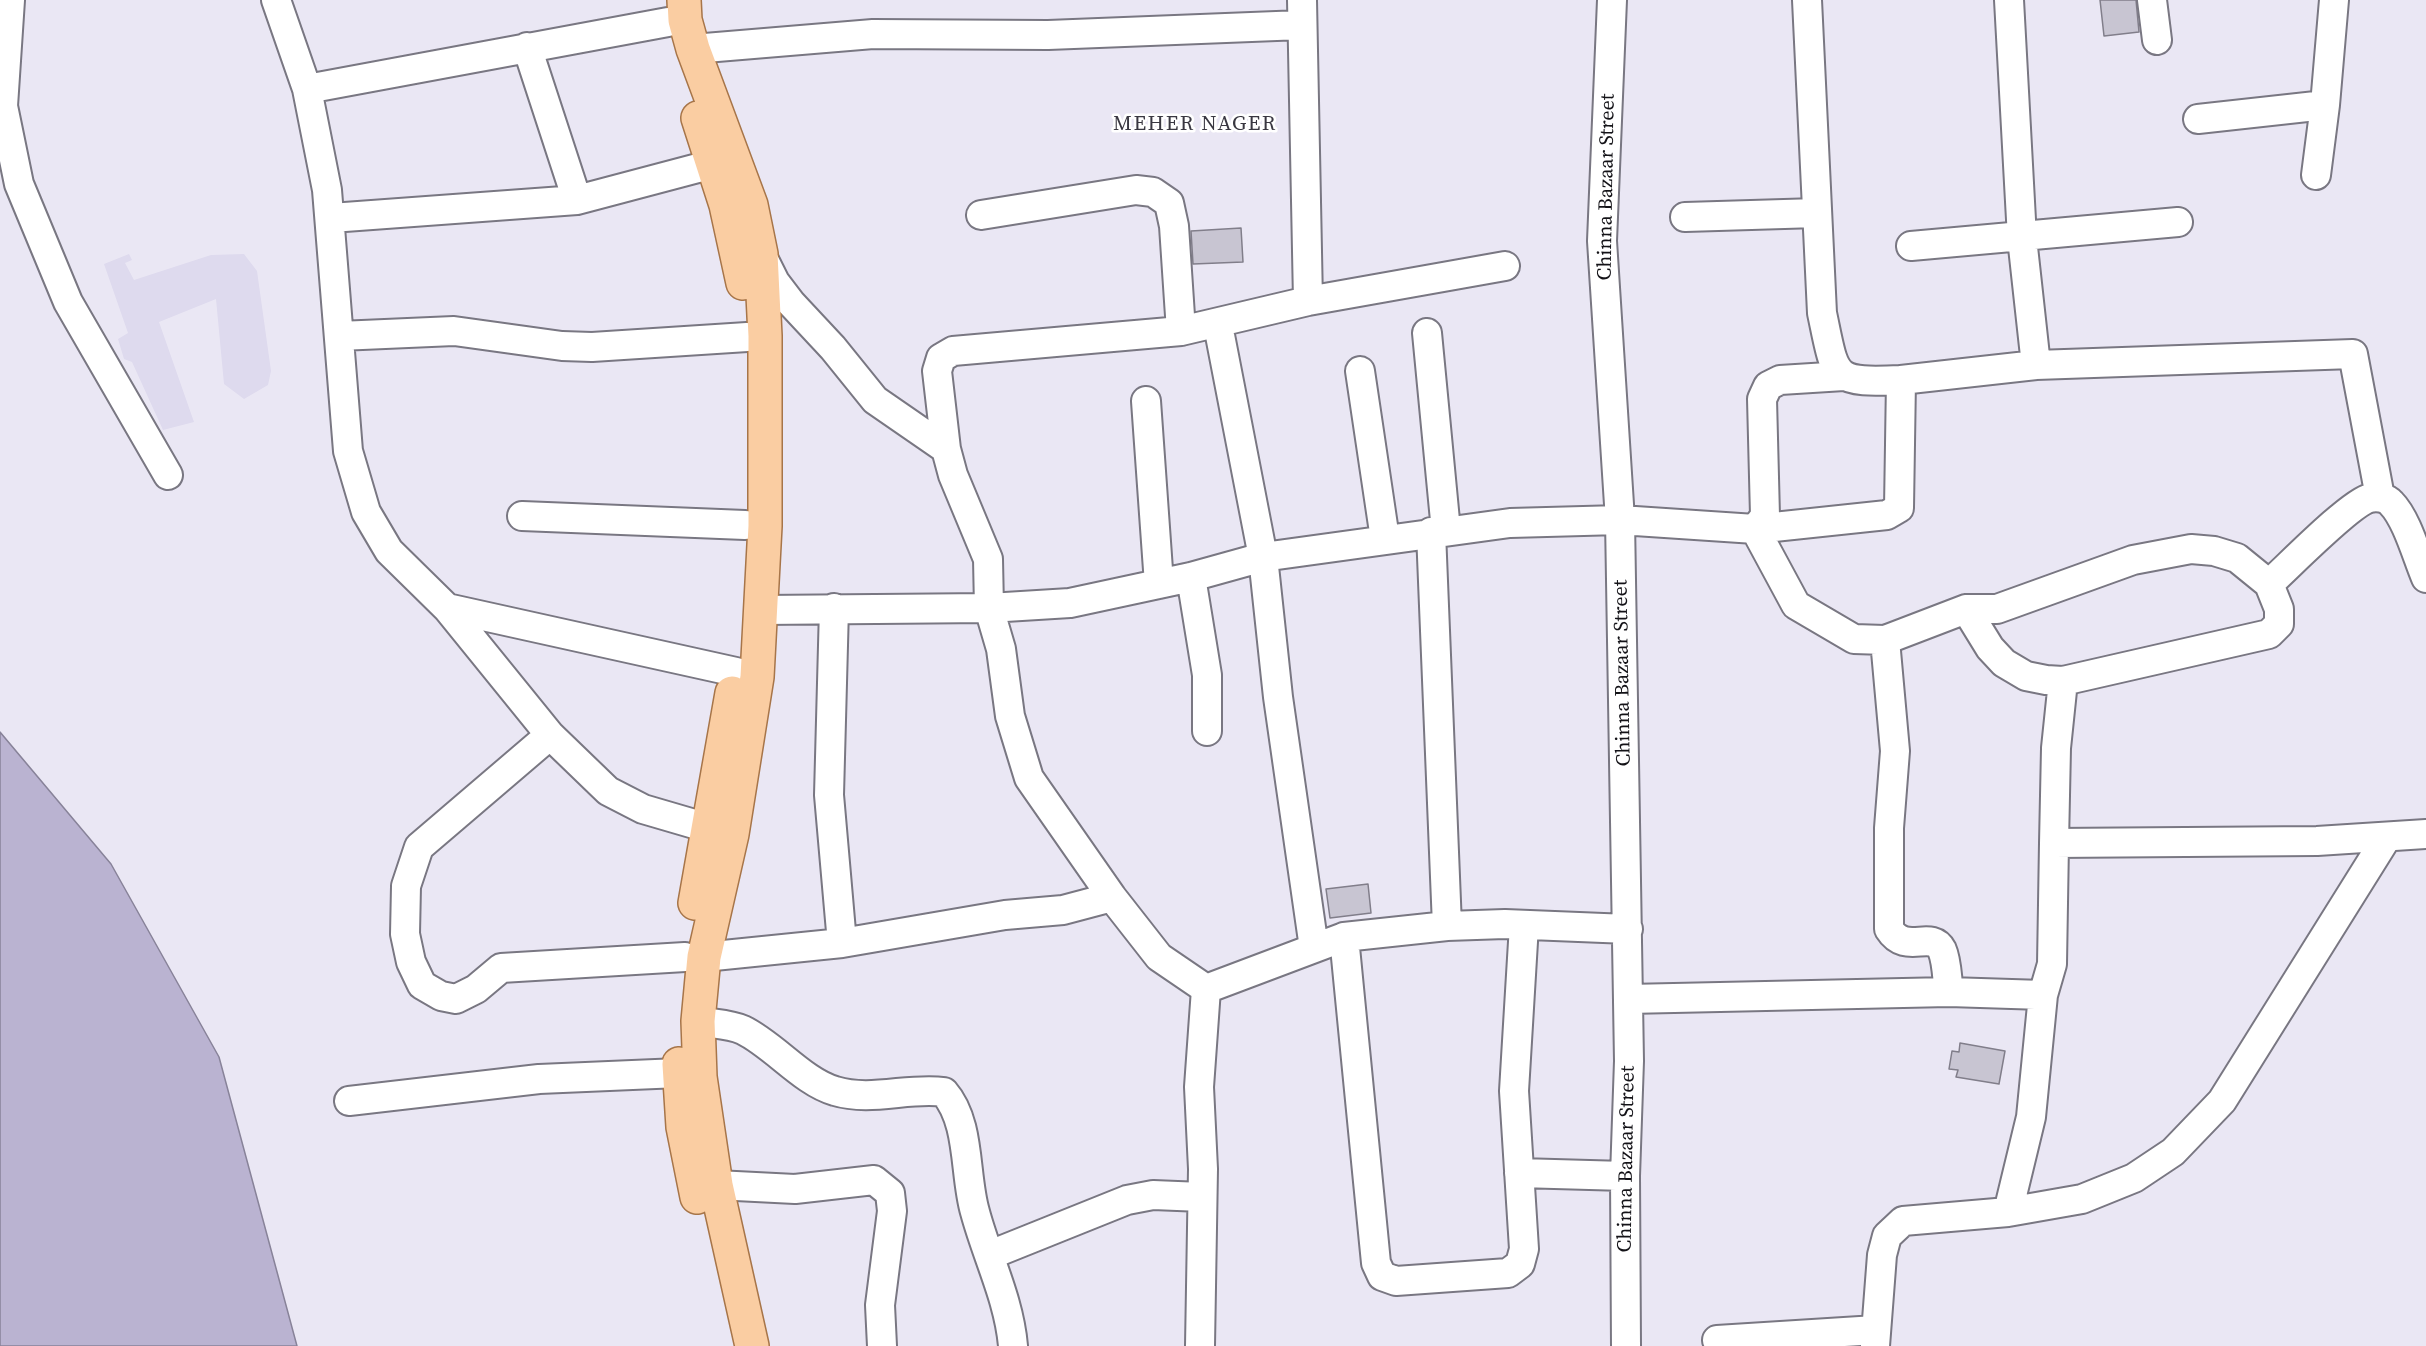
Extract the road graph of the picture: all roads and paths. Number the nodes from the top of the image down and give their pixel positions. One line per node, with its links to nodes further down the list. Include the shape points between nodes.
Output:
1 (10, 0): 40 (street, via 3,106 19,184 68,302)
2 (276, 0): 13 (street)
3 (1612, 0): 43 (street, Chinna Bazaar Street, via 1602,241)
4 (1807, 0): 19 (street)
5 (2009, 0): 24 (street)
6 (2152, 0): 10 (street)
7 (2334, 0): 14 (street)
8 (672, 8): 11 (street); 12 (main road, via 685,20); 16 (main road)
9 (1302, 13): 12 (street, via 1048,34 873,34); 28 (street)
10 (2157, 40)
11 (527, 47): 13 (street); 18 (street)
12 (693, 49): 26 (main road, via 745,186)
13 (307, 89): 22 (street)
14 (2325, 105): 15 (street); 17 (street)
15 (2198, 119)
16 (713, 164): 18 (street); 26 (main road)
17 (2316, 175)
18 (577, 200): 22 (street)
19 (1818, 213): 21 (street); 36 (street, via 1822,313 1832,363)
20 (981, 215): 30 (street, via 1136,190 1153,192 1169,203 1174,226)
21 (1685, 217)
22 (331, 218): 32 (street)
23 (2178, 222): 24 (street)
24 (2022, 238): 25 (street); 34 (street)
25 (1911, 246)
26 (749, 252): 33 (main road, via 742,276); 39 (street, via 874,400); 57 (main road, via 765,336)
27 (1505, 266): 28 (street)
28 (1308, 301): 29 (street)
29 (1218, 325): 30 (street); 48 (street)
30 (1181, 331): 39 (street, via 952,351 941,358 938,371)
31 (1427, 333): 46 (street)
32 (339, 336): 33 (street, via 454,331 592,347); 53 (street, via 348,452 366,512 389,551)
33 (747, 337): 44 (main road)
34 (2036, 366): 37 (street); 41 (street, via 2353,354)
35 (1360, 371): 47 (street)
36 (1844, 376): 37 (street, via 1859,382); 45 (street, via 1780,380 1768,386 1762,399 1765,516)
37 (1901, 380): 45 (street, via 1899,508 1887,515)
38 (1146, 401): 51 (street)
39 (946, 449): 55 (street, via 988,559)
40 (168, 476)
41 (2380, 497): 50 (street, via 2390,501 2399,514); 52 (street, via 2369,498 2329,529)
42 (522, 516): 44 (street)
43 (1620, 520): 45 (street); 46 (street, via 1510,523); 70 (street, Chinna Bazaar Street)
44 (745, 525): 59 (main road)
45 (1755, 529): 58 (street, via 1796,605 1854,639)
46 (1438, 531): 47 (street); 69 (street)
47 (1385, 539): 48 (street)
48 (1263, 557): 49 (street); 73 (street, via 1278,697)
49 (1191, 577): 51 (street); 61 (street, via 1207,675)
50 (2426, 578)
51 (1159, 584): 55 (street, via 1070,603)
52 (2269, 584): 56 (street, via 2238,558 2191,549 2133,560 1997,609); 60 (street, via 2279,609 2279,624 2269,634)
53 (447, 608): 59 (street); 62 (street)
54 (834, 608): 55 (street); 57 (street); 72 (street, via 830,795)
55 (989, 608): 67 (street, via 1001,649 1010,716 1029,778)
56 (1966, 609): 58 (street); 60 (street, via 2004,663 2026,676)
57 (762, 610): 74 (main road, via 757,677 732,834)
58 (1885, 640): 76 (street, via 1895,752 1889,828 1889,929 1904,942 1937,944 1943,952)
59 (736, 672): 63 (main road)
60 (2063, 681): 66 (street, via 2056,748)
61 (1207, 731)
62 (550, 735): 63 (street, via 608,791 643,810); 74 (street, via 419,847 406,886 405,934 411,962 422,985 456,999 476,989 501,968)
63 (708, 828): 74 (main road)
64 (2426, 834): 65 (street)
65 (2387, 837): 66 (street); 86 (street, via 2222,1101 2174,1152 2134,1178 2082,1200)
66 (2054, 843): 77 (street, via 2052,964)
67 (1112, 897): 72 (street, via 1063,910 1005,915); 75 (street, via 1159,957)
68 (1524, 925): 69 (street); 70 (street); 82 (street, via 1514,1091)
69 (1447, 926): 71 (street)
70 (1628, 929): 78 (street, Chinna Bazaar Street)
71 (1344, 937): 73 (street); 82 (street, via 1376,1263 1382,1276 1396,1281 1508,1273 1520,1264 1524,1249)
72 (842, 943): 74 (street)
73 (1314, 948): 75 (street)
74 (694, 957): 79 (main road); 80 (main road, via 679,1010)
75 (1206, 989): 85 (street, via 1199,1087)
76 (1949, 992): 77 (street); 78 (street)
77 (2043, 995): 86 (street, via 2031,1117)
78 (1628, 999): 83 (street, Chinna Bazaar Street)
79 (698, 1021): 84 (main road, via 700,1077); 87 (street, via 741,1029 834,1091 858,1095 944,1092 953,1103 974,1211)
80 (679, 1073): 81 (street, via 539,1079); 90 (main road, via 683,1127 695,1189)
81 (350, 1101)
82 (1519, 1173): 83 (street)
83 (1625, 1176): 95 (street, Chinna Bazaar Street)
84 (716, 1185): 91 (main road); 92 (street, via 795,1189 874,1180 890,1193 892,1211 880,1305)
85 (1202, 1197): 87 (street, via 1153,1195 1127,1200); 94 (street)
86 (2008, 1212): 88 (street, via 1903,1221 1887,1236 1881,1255)
87 (990, 1255): 93 (street)
88 (1876, 1338): 89 (street)
89 (1717, 1340)
90 (738, 1346)
91 (752, 1346)
92 (882, 1346)
93 (1013, 1346)
94 (1200, 1346)
95 (1626, 1346)

